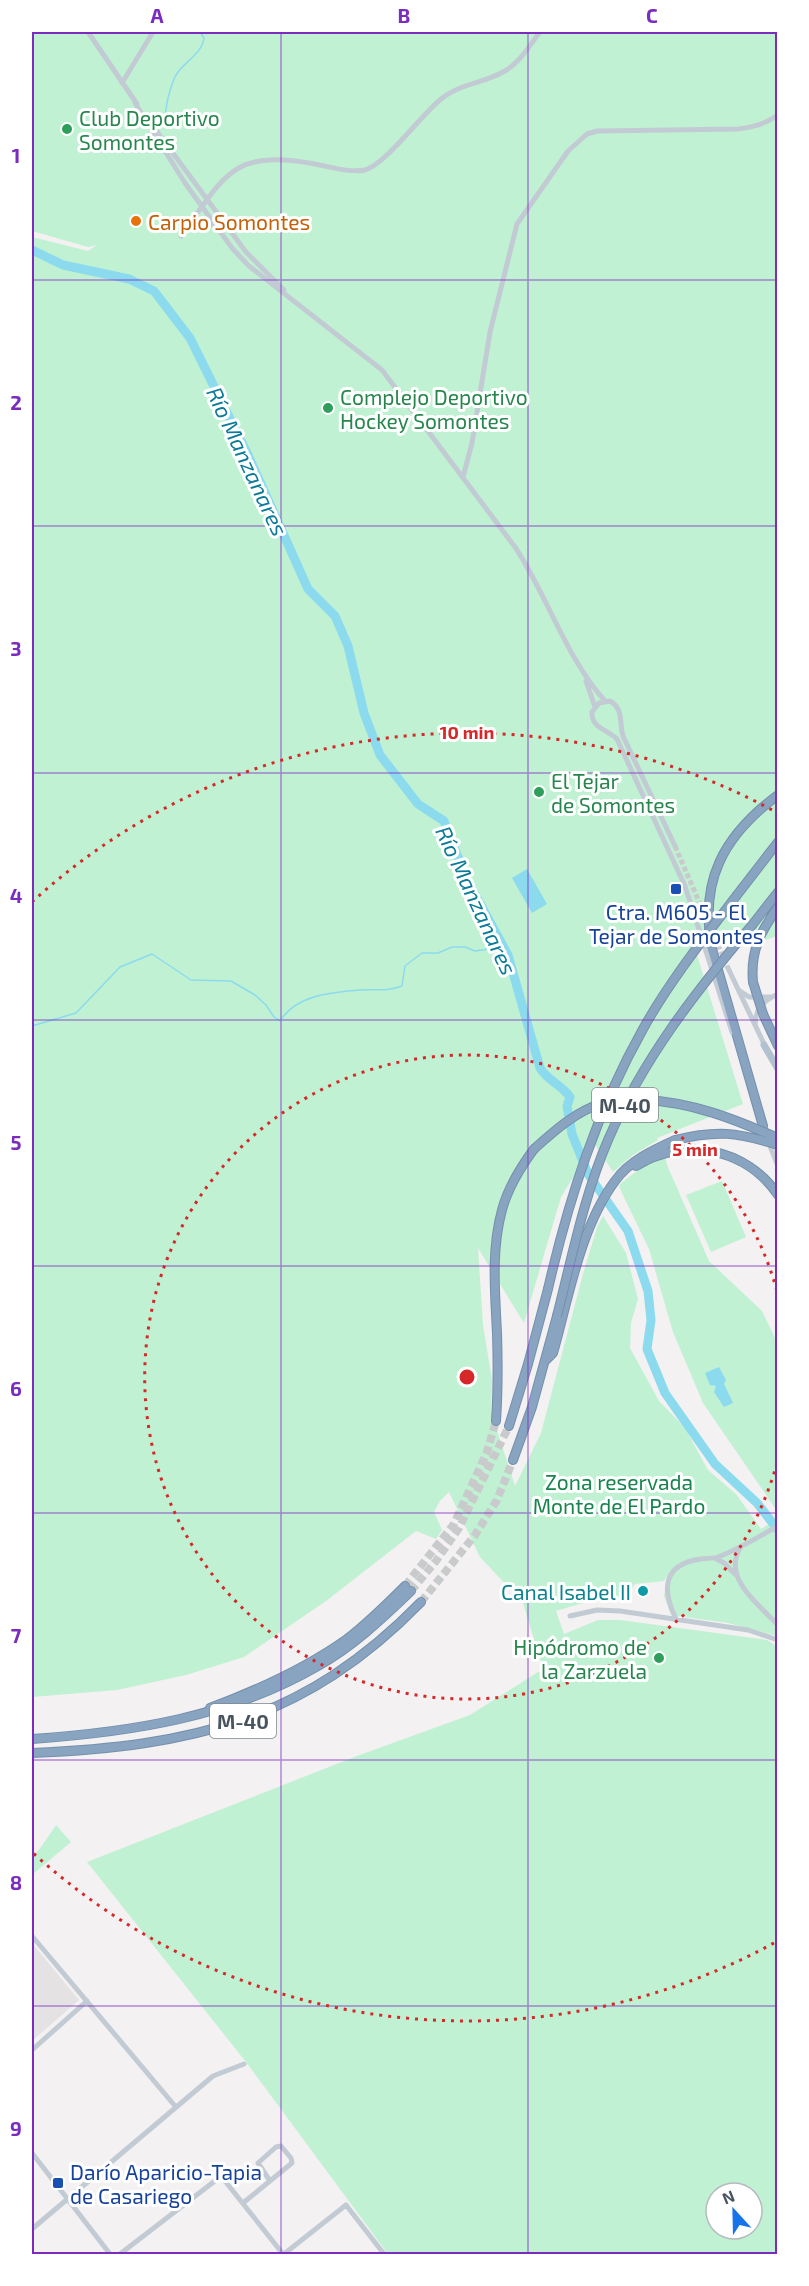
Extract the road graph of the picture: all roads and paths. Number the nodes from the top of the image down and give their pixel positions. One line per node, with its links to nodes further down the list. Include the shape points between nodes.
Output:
1 (88, 32): 4 (street)
2 (153, 32): 4 (street)
3 (540, 32): 7 (street, via 504,72 442,98 374,166 354,171 275,158 259,160 232,171)
4 (122, 83): 5 (street)
5 (135, 103): 7 (street); 8 (street)
6 (777, 115): 14 (street, via 766,123 738,129 597,131 573,146 517,224 490,332)
7 (206, 199): 8 (street); 12 (street)
8 (202, 205): 9 (street); 11 (street); 12 (street, via 208,207)
9 (191, 222): 10 (street); 11 (street, via 205,219)
10 (181, 236)
11 (232, 248): 13 (street)
12 (246, 252): 13 (street)
13 (298, 303): 14 (street, via 382,370)
14 (463, 477): 15 (street, via 527,565)
15 (582, 669): 16 (street); 17 (street)
16 (605, 701): 17 (street); 18 (street, via 618,707)
17 (595, 707): 19 (street, via 594,722)
18 (619, 722): 19 (street); 22 (street)
19 (608, 730): 33 (street, via 625,753 685,886)
20 (777, 795): 33 (highway, via 748,820 721,856 709,903 708,926)
21 (777, 842): 41 (highway, M-40, bridge, via 670,986 619,1074 574,1188)
22 (675, 846)
23 (777, 892): 39 (highway, M-40, bridge, via 684,1008 634,1088 608,1140 590,1190)
24 (777, 907): 30 (highway, bridge, via 754,950 753,982)
25 (728, 968): 26 (street)
26 (738, 990): 27 (street, via 749,997); 28 (street)
27 (776, 997): 28 (street, via 761,1004)
28 (755, 1025): 29 (street)
29 (764, 1045): 31 (main road); 32 (street)
30 (777, 1046)
31 (777, 1069)
32 (777, 1076)
33 (763, 1126): 36 (street)
34 (777, 1138): 40 (highway, bridge, via 732,1118 677,1102 620,1099 581,1112 534,1149 512,1184 497,1233)
35 (777, 1145): 37 (highway, bridge, via 716,1132 675,1140 636,1161)
36 (777, 1166)
37 (610, 1188): 38 (highway, via 655,1156 694,1149 724,1154 753,1169); 39 (highway, via 591,1222)
38 (777, 1195)
39 (560, 1316): 42 (highway, M-40)
40 (496, 1420)
41 (509, 1426)
42 (513, 1460)
43 (777, 1527): 44 (street)
44 (741, 1547): 45 (street); 46 (street, via 735,1561)
45 (715, 1558): 46 (street); 50 (street, via 684,1563 675,1569 666,1596)
46 (736, 1575): 51 (street)
47 (408, 1589): 53 (highway, M-40, via 380,1621 319,1666 241,1703 168,1723)
48 (421, 1602): 54 (highway, M-40, via 395,1629 327,1680 246,1720 156,1743)
49 (570, 1616): 50 (street, via 597,1610)
50 (676, 1618): 52 (street, via 748,1630)
51 (777, 1625)
52 (777, 1640)
53 (32, 1739)
54 (32, 1753)
55 (32, 1936): 56 (street)
56 (87, 2001): 57 (street); 59 (street)
57 (32, 2050)
58 (244, 2064): 59 (street, via 213,2076)
59 (175, 2106): 62 (street)
60 (32, 2153): 62 (street)
61 (270, 2181): 61 (street, via 292,2163 281,2146 258,2163); 63 (street)
62 (67, 2199): 64 (street); 65 (street)
63 (243, 2204): 66 (street, via 220,2177); 67 (street)
64 (32, 2229)
65 (110, 2254)
66 (120, 2254)
67 (283, 2254): 68 (street, via 346,2205)
68 (384, 2254)

